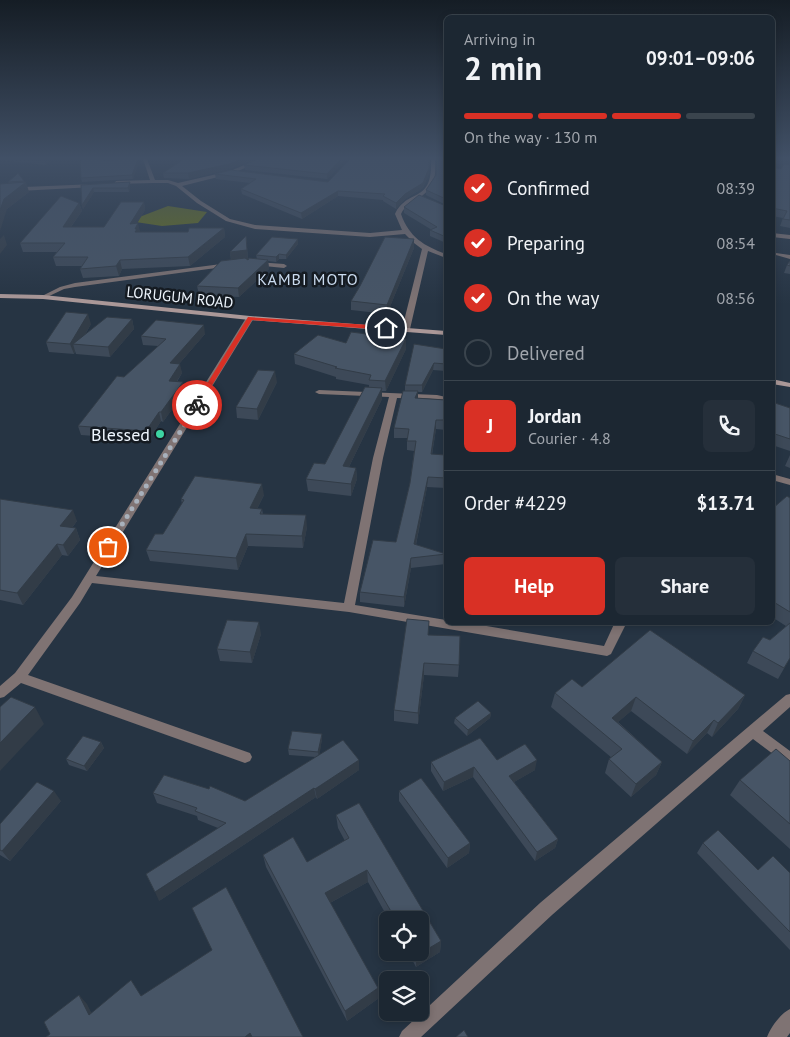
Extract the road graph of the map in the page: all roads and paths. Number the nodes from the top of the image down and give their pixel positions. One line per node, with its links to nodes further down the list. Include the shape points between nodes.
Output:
1 (208, 207): 3 (street, via 228,220 279,230 370,235)
2 (403, 207): 3 (street, via 398,211)
3 (404, 232): 6 (street)
4 (775, 236): 5 (street)
5 (790, 238)
6 (425, 249): 8 (street); 16 (street)
7 (778, 254): 9 (street)
8 (444, 255)
9 (790, 257)
10 (246, 263): 12 (street)
11 (238, 264): 14 (street, via 75,285)
12 (284, 266)
13 (0, 296): 14 (main road, LORUGUM ROAD)
14 (43, 298): 15 (main road, LORUGUM ROAD)
15 (250, 318): 16 (main road, LORUGUM ROAD); 25 (street)
16 (406, 329): 17 (main road, LORUGUM ROAD)
17 (444, 333)
18 (775, 381): 19 (main road)
19 (790, 385)
20 (319, 392): 21 (street)
21 (394, 395): 22 (street); 26 (street, via 378,458)
22 (444, 399)
23 (775, 478): 24 (street)
24 (790, 482)
25 (89, 579): 26 (street); 30 (street)
26 (349, 608): 27 (street)
27 (444, 624)
28 (451, 625): 29 (street, via 607,651)
29 (620, 625)
30 (19, 676): 31 (street); 34 (street)
31 (0, 693)
32 (790, 699): 33 (street)
33 (753, 731): 35 (street); 37 (street, via 546,909)
34 (245, 757)
35 (790, 759)
36 (790, 1018): 38 (street)
37 (408, 1037)
38 (776, 1037)

